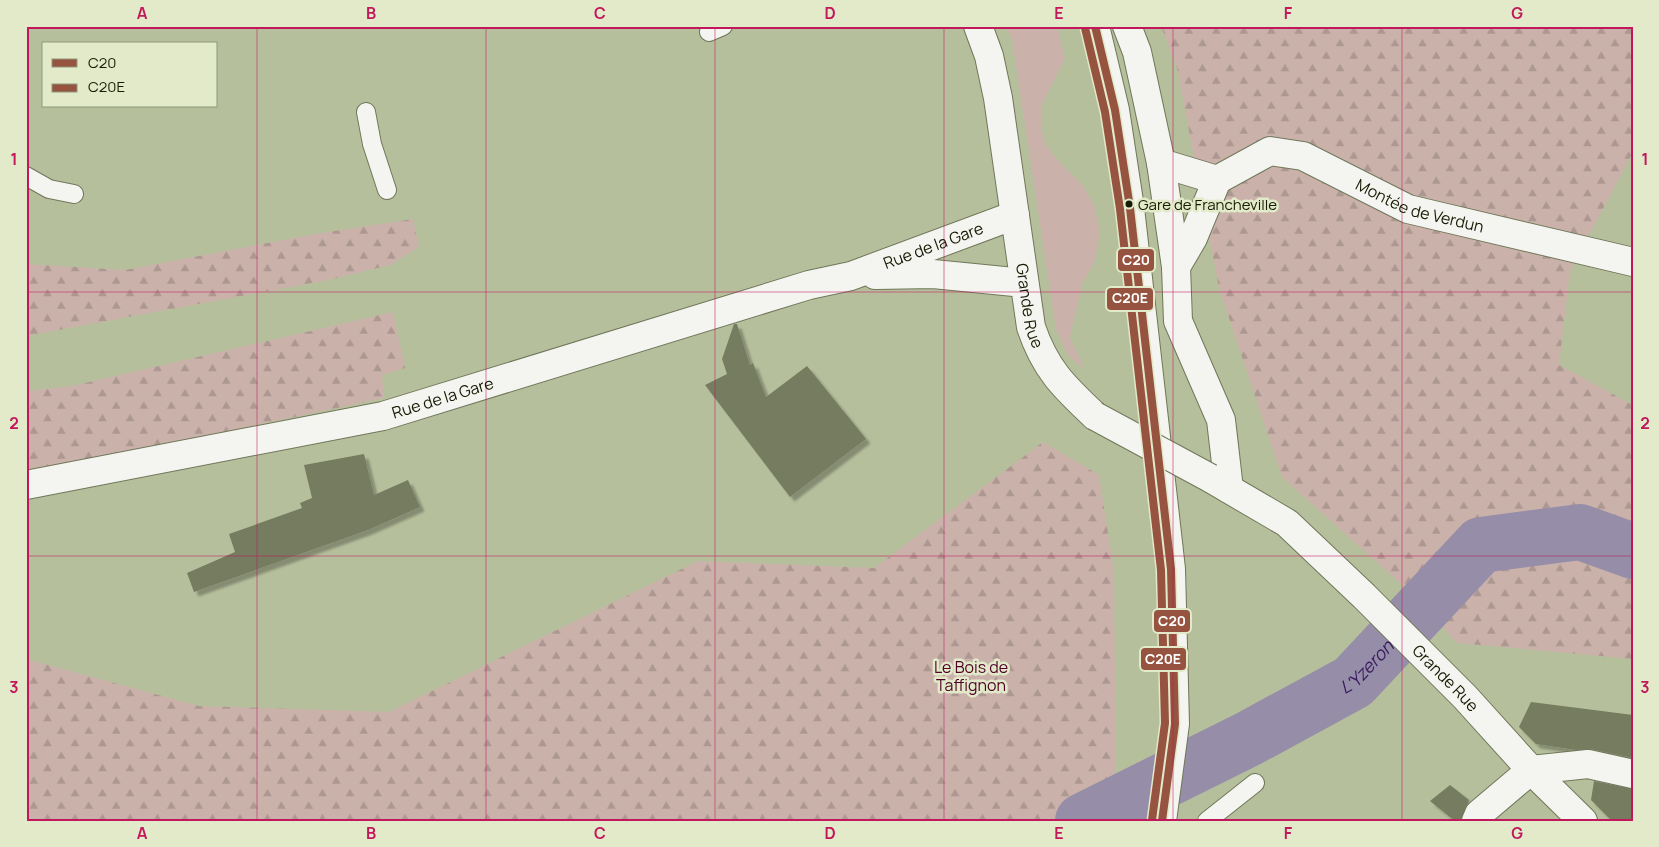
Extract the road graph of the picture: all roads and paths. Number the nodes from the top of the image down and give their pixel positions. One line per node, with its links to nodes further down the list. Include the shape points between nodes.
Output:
1 (978, 26): 10 (street, Grande Rue, via 994,74)
2 (1095, 26): 20 (street, via 1115,110 1130,208 1171,569 1175,724)
3 (1127, 26): 5 (street, via 1137,52)
4 (366, 112): 8 (lane, via 372,144)
5 (1161, 163): 7 (street); 12 (street)
6 (26, 176): 9 (lane, via 49,189)
7 (1217, 180): 11 (street, Montée de Verdun, via 1270,152 1304,156 1408,210); 12 (street, via 1193,238)
8 (387, 190)
9 (74, 194)
10 (1015, 215): 13 (street, Rue de la Gare); 14 (street, Grande Rue)
11 (1633, 262)
12 (1176, 267): 15 (street, via 1178,320 1221,420)
13 (850, 276): 14 (street, Rue de la Gare, via 933,274); 16 (street, Rue de la Gare, via 809,285 384,416)
14 (1024, 283): 15 (street, Grande Rue, bridge, via 1037,345 1059,382 1095,416)
15 (1220, 484): 17 (street, Grande Rue, via 1287,523 1466,697)
16 (26, 485)
17 (1523, 760): 18 (street, via 1588,764); 22 (street, via 1478,814); 23 (street, Grande Rue)
18 (1633, 774)
19 (1255, 783): 21 (lane)
20 (1162, 821)
21 (1208, 821)
22 (1476, 821)
23 (1583, 821)

